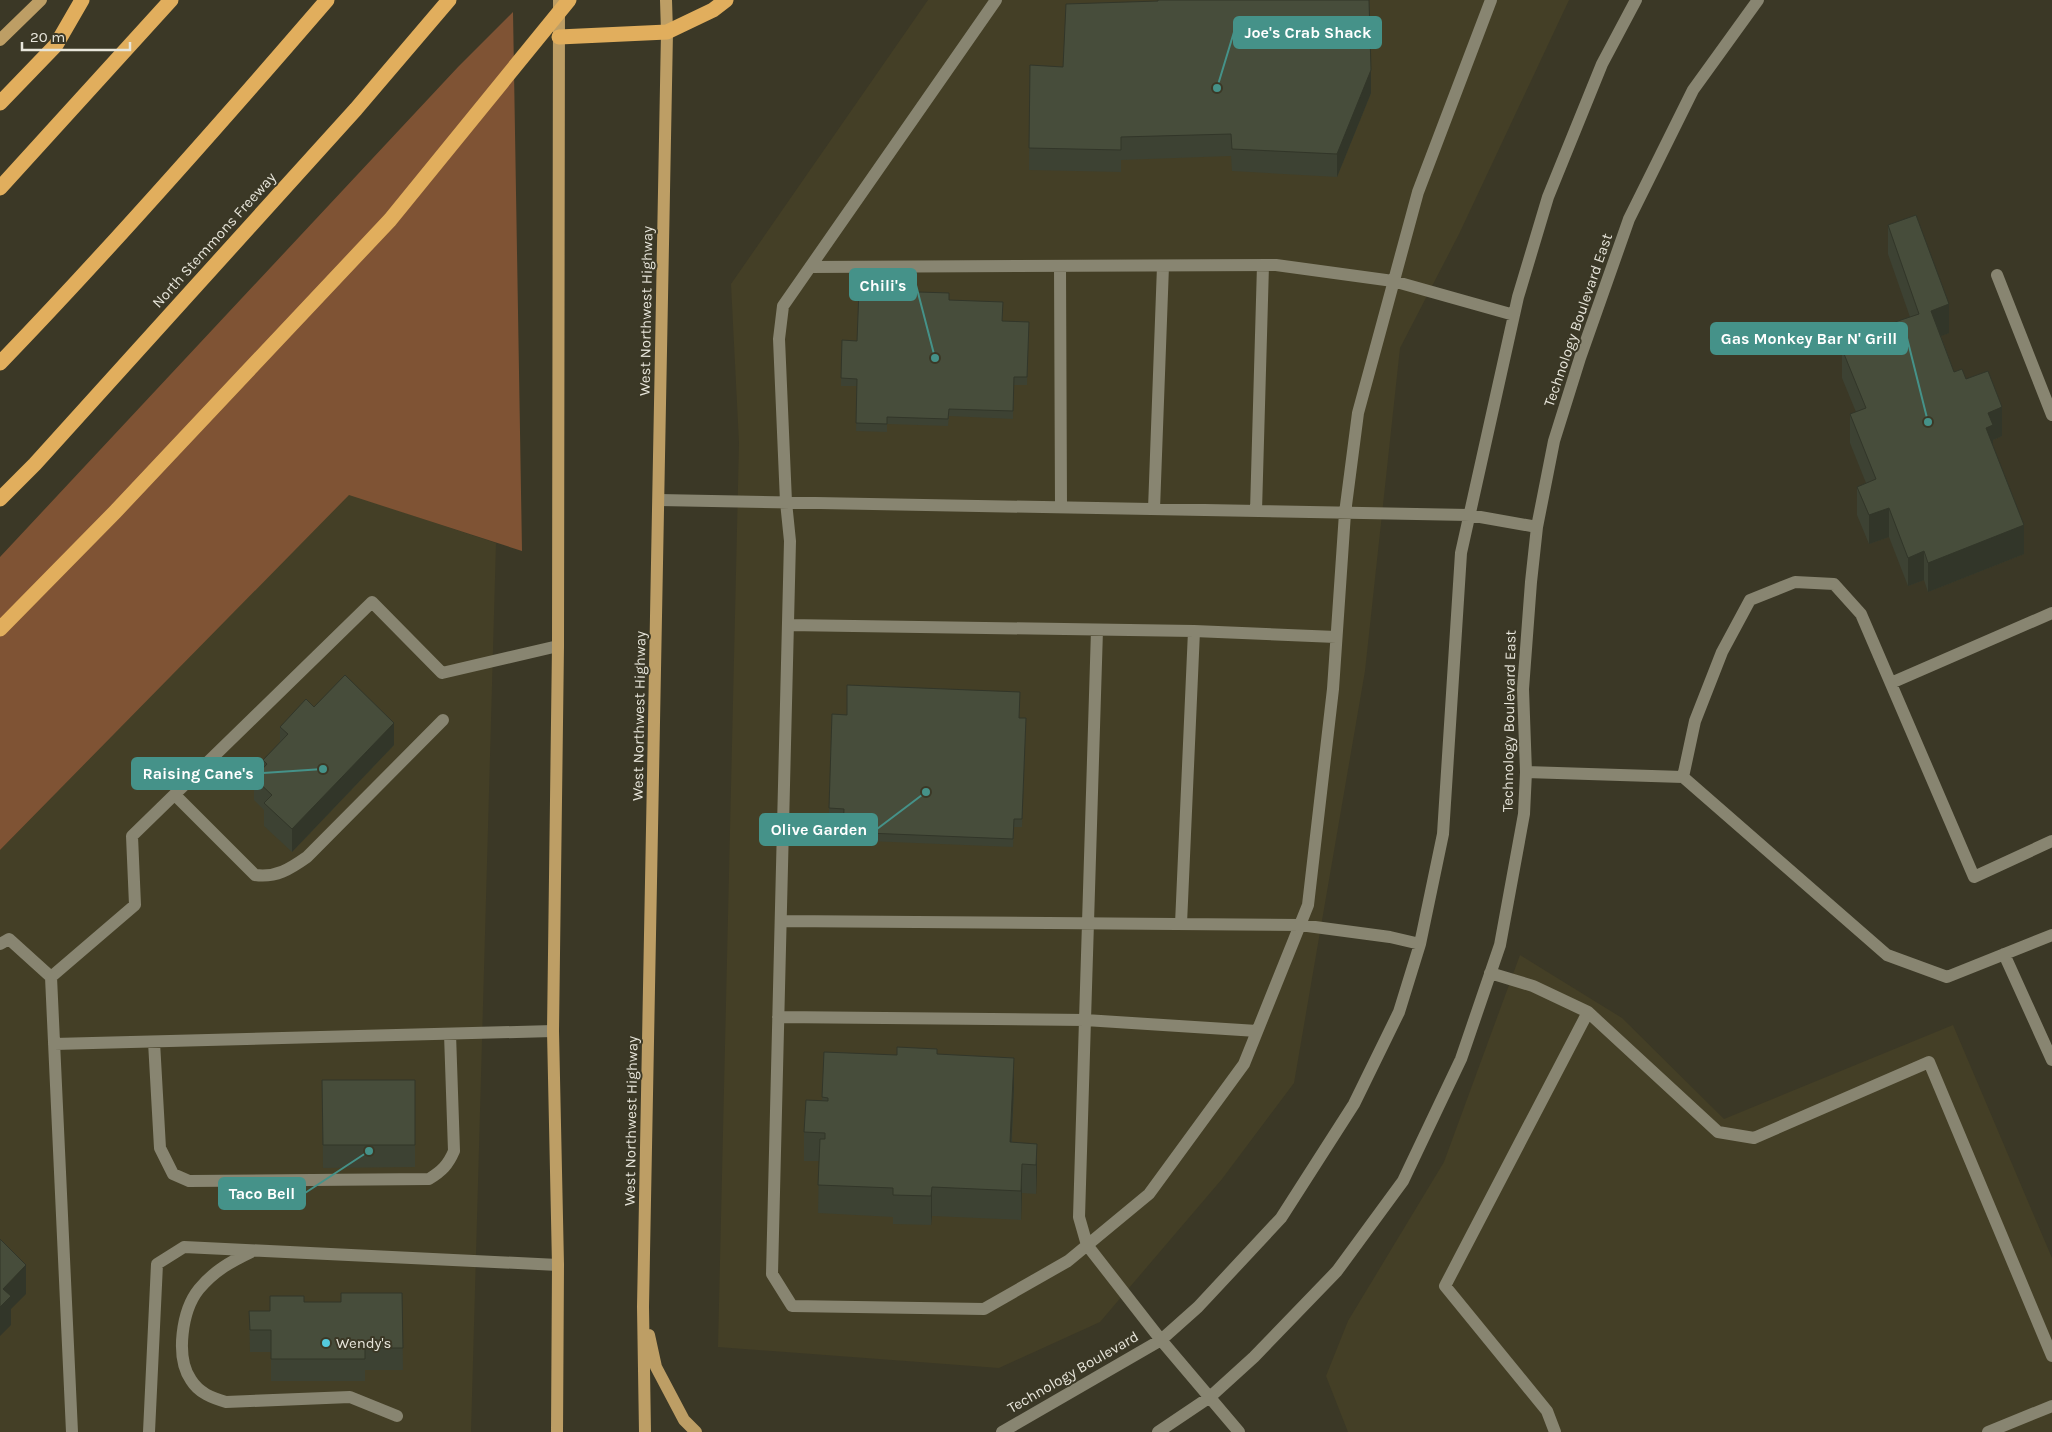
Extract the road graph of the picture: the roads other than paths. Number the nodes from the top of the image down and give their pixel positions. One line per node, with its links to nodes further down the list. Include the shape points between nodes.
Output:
1 (41, 0): 16 (main road)
2 (82, 0): 17 (highway, via 56,45)
3 (170, 0): 18 (highway)
4 (327, 0): 26 (highway, via 230,113)
5 (449, 0): 28 (highway, North Stemmons Freeway, via 350,116)
6 (559, 0): 15 (main road)
7 (570, 0): 39 (highway, via 390,220)
8 (666, 0): 14 (main road, West Northwest Highway)
9 (726, 0): 14 (highway, via 713,10)
10 (996, 0): 22 (street)
11 (1491, 0): 24 (street, via 1418,192)
12 (1636, 0): 25 (street, via 1602,64 1548,197)
13 (1758, 0): 36 (street, Technology Boulevard East, via 1694,90 1629,219 1554,441)
14 (667, 32): 15 (highway); 29 (main road, West Northwest Highway)
15 (559, 37): 43 (main road)
16 (0, 40)
17 (0, 103)
18 (0, 188)
19 (1263, 265): 21 (street); 24 (street); 33 (street)
20 (1060, 266): 21 (street); 22 (street); 31 (street)
21 (1163, 266): 32 (street)
22 (810, 268): 30 (street, via 783,306 779,339)
23 (1997, 275): 27 (street)
24 (1394, 281): 25 (street); 34 (street, via 1358,413)
25 (1514, 315): 35 (street)
26 (0, 363)
27 (2052, 415)
28 (0, 499)
29 (659, 500): 30 (street); 72 (main road, West Northwest Highway)
30 (786, 502): 31 (street); 38 (street, via 790,541)
31 (1061, 508): 32 (street)
32 (1154, 509): 33 (street)
33 (1256, 511): 34 (street)
34 (1345, 513): 35 (street); 42 (street)
35 (1469, 515): 36 (street); 56 (street, via 1461,553 1443,834)
36 (1537, 527): 46 (street, Technology Boulevard East, via 1523,689)
37 (2052, 613): 44 (street)
38 (788, 625): 40 (street); 50 (street)
39 (0, 629)
40 (1097, 630): 41 (street); 51 (street)
41 (1194, 631): 42 (street); 52 (street)
42 (1336, 637): 53 (street, via 1308,905)
43 (558, 646): 48 (street, via 442,673 372,602); 64 (main road)
44 (1891, 683): 47 (street, via 1861,614 1834,584 1795,582 1750,600 1722,652 1698,713); 49 (street, via 1974,878)
45 (443, 720): 48 (street, via 307,857 268,877 255,875)
46 (1526, 772): 47 (street); 58 (street, Technology Boulevard East, via 1524,814 1500,945)
47 (1682, 777): 57 (street, via 1887,955 1947,977)
48 (174, 795): 59 (street, via 132,836 135,905)
49 (2052, 841)
50 (780, 921): 51 (street); 61 (street)
51 (1088, 924): 52 (street); 62 (street)
52 (1181, 924): 53 (street)
53 (1300, 926): 56 (street); 63 (street)
54 (2052, 935): 57 (street)
55 (0, 944): 59 (street, via 9,939)
56 (1420, 944): 73 (street, via 1399,1012 1354,1104 1281,1218 1198,1307)
57 (2004, 954): 68 (street)
58 (1490, 973): 60 (street, via 1533,986); 75 (street, Technology Boulevard East, via 1461,1059 1402,1181 1337,1271)
59 (51, 977): 67 (street)
60 (1588, 1012): 74 (street, via 1718,1132 1754,1138 1929,1062); 86 (street, via 1445,1286 1547,1410)
61 (778, 1017): 62 (street); 69 (street, via 772,1274 792,1306 984,1309 1068,1261)
62 (1085, 1020): 63 (street); 69 (street, via 1079,1217)
63 (1257, 1030): 69 (street, via 1244,1064 1149,1194)
64 (554, 1031): 65 (street); 71 (main road)
65 (450, 1034): 66 (street); 66 (street, via 454,1151 442,1171 429,1179 189,1181 173,1174 160,1148)
66 (154, 1042): 67 (street)
67 (54, 1044): 78 (street)
68 (2052, 1060)
69 (1087, 1245): 73 (street)
70 (254, 1250): 71 (street); 77 (street, via 222,1266 198,1290 183,1322 184,1367 190,1380 212,1398 226,1402 350,1397); 79 (street, via 184,1247 157,1264)
71 (558, 1265): 80 (main road)
72 (643, 1307): 81 (main road, West Northwest Highway); 82 (main road, via 656,1367 684,1420)
73 (1160, 1340): 75 (street); 83 (street, Technology Boulevard)
74 (2052, 1356)
75 (1210, 1398): 84 (street); 85 (street)
76 (2052, 1406): 87 (street)
77 (397, 1416)
78 (72, 1432)
79 (149, 1432)
80 (557, 1432)
81 (644, 1432)
82 (696, 1432)
83 (1002, 1432)
84 (1158, 1432)
85 (1239, 1432)
86 (1555, 1432)
87 (1988, 1432)

